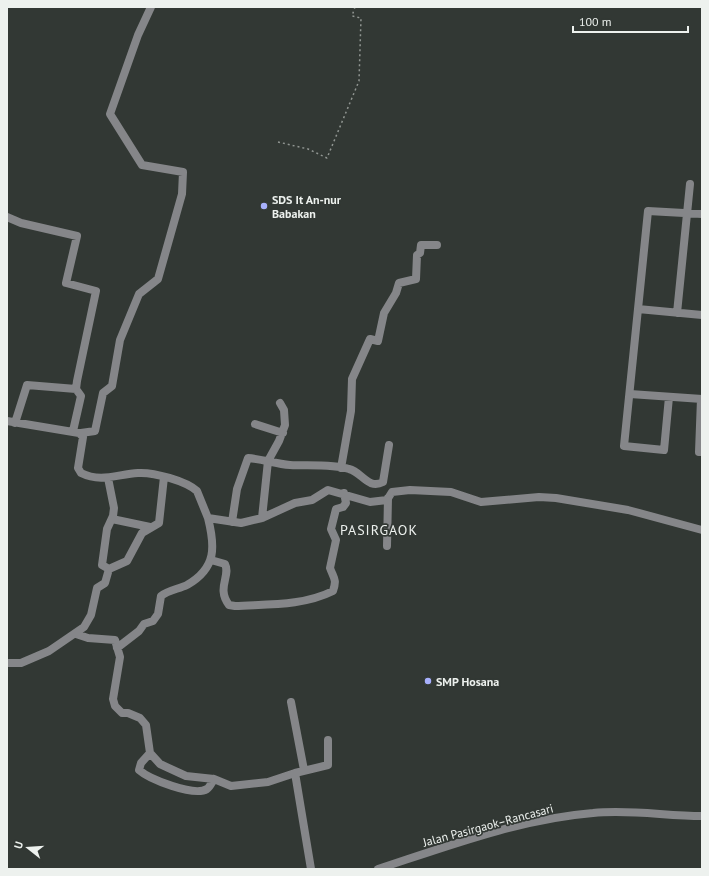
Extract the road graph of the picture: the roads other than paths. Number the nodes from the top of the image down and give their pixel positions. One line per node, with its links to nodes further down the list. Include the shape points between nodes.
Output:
1 (151, 7): 17 (street, via 138,34 110,114 142,165 183,172 182,194 158,279 140,294 120,340 112,386 102,393 95,432)
2 (690, 184): 3 (street)
3 (687, 213): 4 (street); 7 (street, via 648,211); 8 (street)
4 (702, 214)
5 (7, 217): 10 (street, via 21,223 78,236 66,283 96,291)
6 (437, 245): 22 (street, via 421,245 420,253 417,255 416,279 399,283 384,313 378,341 370,339 355,371 352,379 352,411)
7 (638, 309): 8 (street); 11 (street)
8 (677, 313): 9 (street)
9 (702, 315)
10 (76, 389): 15 (street, via 27,385); 17 (street, via 82,396)
11 (630, 394): 12 (street); 12 (street, via 624,446 664,450)
12 (669, 397): 13 (street)
13 (702, 399): 20 (street, via 699,452)
14 (280, 403): 18 (street, via 286,420)
15 (11, 422): 17 (street)
16 (254, 424): 18 (street)
17 (77, 432): 24 (street, via 83,437 78,470 82,474 96,478)
18 (283, 434): 21 (street)
19 (389, 445): 22 (street, via 383,482 378,485 369,484 348,468)
20 (702, 452)
21 (268, 461): 22 (street, via 288,465); 28 (street); 30 (street, via 248,458 246,460 237,489)
22 (341, 468)
23 (164, 477): 24 (street, via 138,472); 27 (street, via 198,491); 31 (street, via 160,519 157,525)
24 (108, 478): 29 (street, via 114,508)
25 (344, 494): 26 (street, via 370,502 381,502); 28 (street, via 332,490 325,491 312,500 293,504); 34 (street, via 346,503 336,509 331,529 336,540 330,568 335,577 335,584 333,591 323,596 286,604 229,605 223,593 227,568 225,564)
26 (388, 498): 32 (street, via 392,492 410,490 453,492 481,502 546,496 628,510); 33 (street)
27 (208, 518): 30 (street); 34 (street, via 214,544)
28 (262, 518): 30 (street, via 248,522)
29 (112, 519): 31 (street); 35 (street, via 107,529 102,565)
30 (232, 522)
31 (150, 527): 35 (street, via 142,533 127,561)
32 (702, 530)
33 (386, 546)
34 (211, 560): 37 (street, via 195,579 161,596 155,618 144,624)
35 (109, 569): 36 (street, via 105,583 97,588 87,624)
36 (76, 634): 37 (street, via 88,638 115,640); 38 (street, via 50,652 30,660)
37 (117, 648): 41 (street, via 120,657 113,699 115,706 122,713 136,715 146,726)
38 (7, 664)
39 (291, 702): 42 (street)
40 (328, 740): 42 (street, via 328,765)
41 (150, 753): 44 (street, via 160,764 186,776); 44 (street, via 141,763 139,770 155,780 183,789 201,791 208,788)
42 (304, 770): 43 (street)
43 (295, 773): 44 (street, via 268,782 233,786); 46 (street)
44 (214, 780)
45 (702, 816): 47 (street, Jalan Pasirgaok–Rancasari, via 610,812 569,815 532,822)
46 (311, 869)
47 (378, 869)

